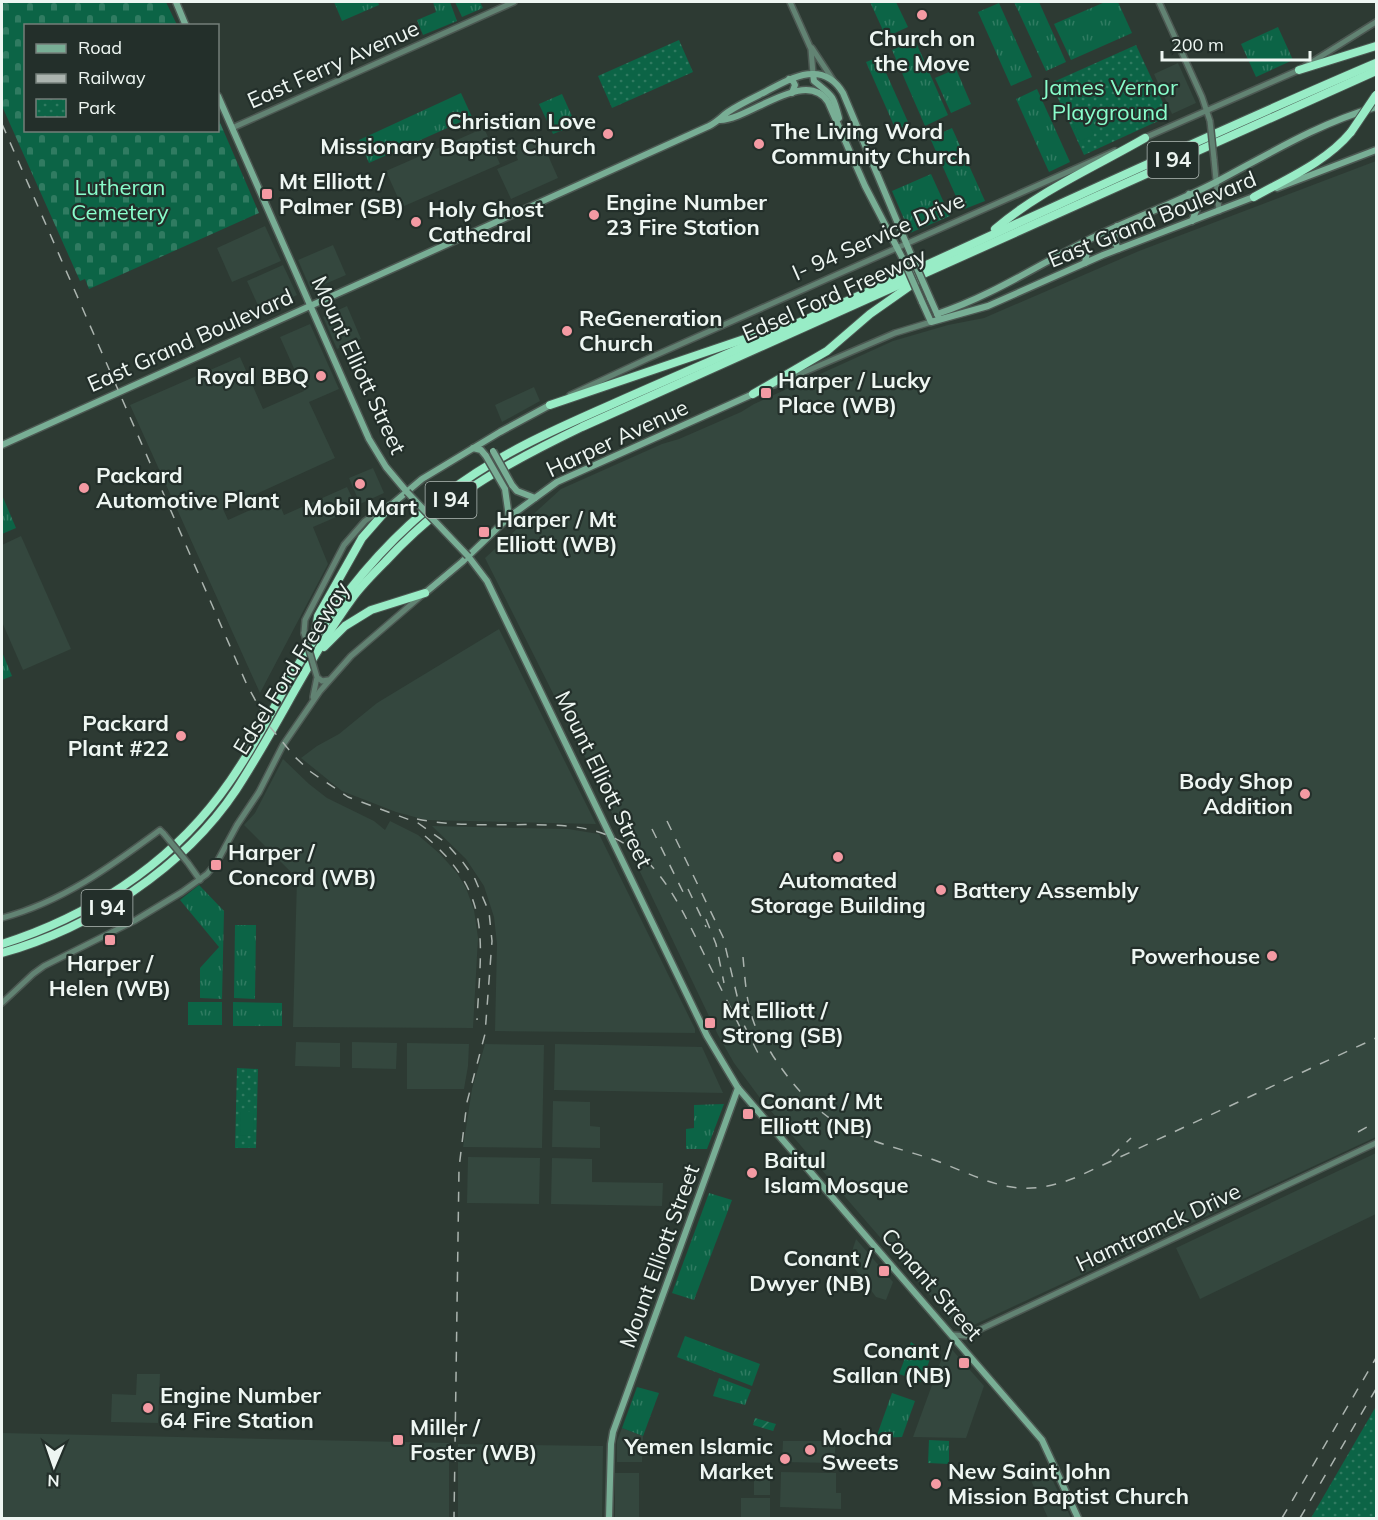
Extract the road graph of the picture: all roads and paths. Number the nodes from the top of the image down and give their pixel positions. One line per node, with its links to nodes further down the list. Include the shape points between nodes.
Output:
1 (176, 2): 6 (main road)
2 (514, 2): 21 (street, East Ferry Avenue)
3 (790, 2): 7 (street)
4 (1159, 2): 19 (street)
5 (1377, 22): 10 (street)
6 (185, 24)
7 (808, 41): 12 (street); 14 (street)
8 (1377, 46): 10 (highway)
9 (1377, 63): 31 (highway, Edsel Ford Freeway / I 94)
10 (1299, 70): 19 (street)
11 (1377, 71): 37 (highway, Edsel Ford Freeway / I 94)
12 (813, 74): 13 (main road, East Grand Boulevard); 14 (main road); 22 (main road, via 814,81 833,98)
13 (789, 79): 15 (main road, via 795,85); 20 (main road, East Grand Boulevard)
14 (836, 83): 32 (main road)
15 (792, 93): 20 (main road, East Grand Boulevard); 22 (main road, East Grand Boulevard, via 809,90 822,94)
16 (1377, 95): 27 (highway, bridge, via 1352,132 1328,155)
17 (219, 98): 21 (main road, Mount Elliott Street)
18 (1377, 107): 25 (main road, East Grand Boulevard, via 1326,125)
19 (1207, 110): 23 (street); 25 (street, bridge)
20 (720, 120): 38 (main road, East Grand Boulevard)
21 (232, 128): 38 (main road, Mount Elliott Street)
22 (842, 131): 34 (main road, East Grand Boulevard)
23 (1145, 138): 31 (highway, via 1044,194); 32 (street, I- 94 Service Drive)
24 (1377, 150): 27 (main road, East Grand Boulevard)
25 (1216, 182): 26 (main road, East Grand Boulevard); 28 (street)
26 (1189, 194): 29 (main road, via 1198,206); 30 (main road, East Grand Boulevard)
27 (1254, 197): 28 (main road, East Grand Boulevard)
28 (1219, 211): 29 (main road, East Grand Boulevard)
29 (1191, 222): 35 (main road, East Grand Boulevard)
30 (1118, 226): 33 (main road, East Grand Boulevard); 35 (main road, via 1114,239)
31 (987, 236): 39 (highway, Edsel Ford Freeway / I 94)
32 (906, 244): 34 (street, I- 94 Service Drive); 40 (main road, bridge)
33 (1079, 244): 36 (main road, via 1086,250); 40 (main road, East Grand Boulevard)
34 (897, 248): 41 (main road, East Grand Boulevard, bridge); 43 (street, I- 94 Service Drive)
35 (1118, 249): 36 (main road, East Grand Boulevard)
36 (1085, 263): 40 (main road, East Grand Boulevard, via 988,306)
37 (933, 270): 42 (highway, via 870,314 827,351); 54 (highway, Edsel Ford Freeway / I 94, via 582,427 480,480 400,545 355,595)
38 (311, 306): 45 (main road, East Grand Boulevard); 47 (main road, Mount Elliott Street, via 369,439)
39 (814, 315): 43 (highway); 53 (highway, Edsel Ford Freeway / I 94, via 545,434 480,471 401,531 340,601)
40 (939, 316): 41 (main road, East Grand Boulevard)
41 (931, 322): 42 (street, Harper Avenue, via 889,335)
42 (753, 394): 48 (main road, Harper Avenue, via 583,470)
43 (550, 405): 44 (main road)
44 (501, 432): 46 (main road); 48 (main road, bridge, via 493,451 517,491)
45 (2, 445)
46 (473, 448): 47 (main road); 50 (main road, bridge, via 486,456 505,489)
47 (407, 492): 49 (main road); 51 (main road, Mount Elliott Street, bridge)
48 (535, 498): 50 (main road, Harper Avenue)
49 (390, 506): 53 (highway, via 362,538 344,568 318,616); 55 (street, bridge, via 365,521 344,545 305,620 304,633)
50 (509, 517): 51 (main road, Harper Avenue)
51 (468, 556): 52 (main road, Harper Avenue); 63 (main road, Mount Elliott Street, via 487,581 707,1036)
52 (425, 593): 54 (highway, via 371,610 345,626); 56 (street, Harper Avenue)
53 (314, 641): 60 (highway, Edsel Ford Freeway / I 94, via 244,761 195,825 150,866 102,900 50,927)
54 (312, 658): 61 (highway, Edsel Ford Freeway / I 94, via 235,791 197,837 157,873 103,910 50,936)
55 (317, 677): 56 (street); 57 (street, Harper Avenue)
56 (328, 680): 57 (street, Harper Avenue)
57 (310, 705): 58 (street, Harper Avenue, via 217,862)
58 (200, 880): 59 (street, bridge, via 162,832 91,880); 62 (street, Harper Avenue, via 126,925 44,966)
59 (2, 918)
60 (2, 944)
61 (2, 953)
62 (2, 1003)
63 (738, 1088): 65 (main road, Conant Street); 66 (main road, Mount Elliott Street, via 613,1432)
64 (1377, 1143): 65 (street, Hamtramck Drive, via 966,1336)
65 (953, 1335): 67 (main road, Conant Street, via 1042,1440)
66 (609, 1518)
67 (1078, 1518)

